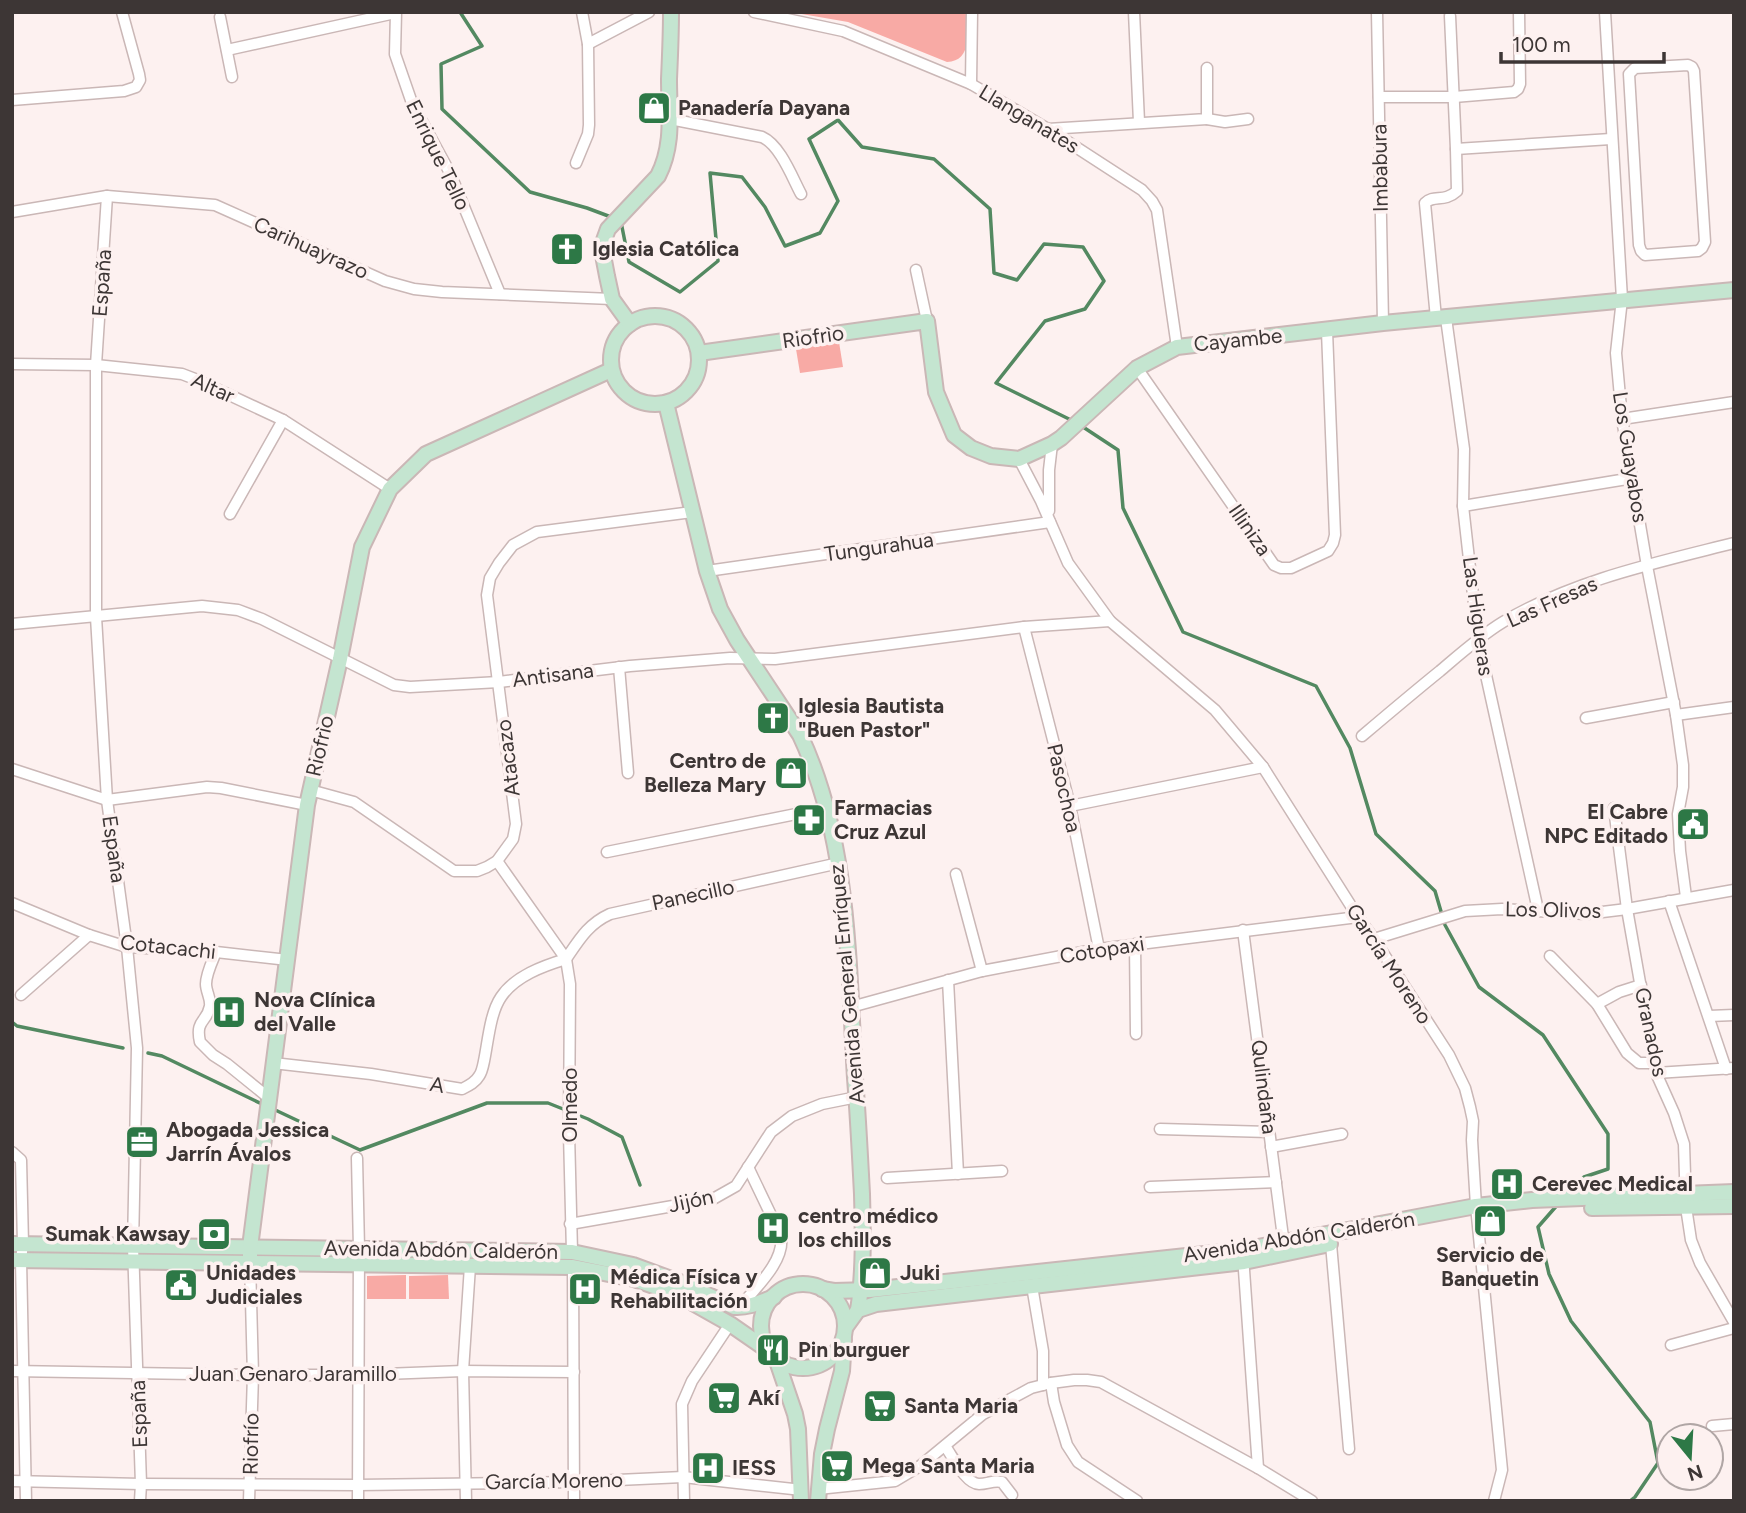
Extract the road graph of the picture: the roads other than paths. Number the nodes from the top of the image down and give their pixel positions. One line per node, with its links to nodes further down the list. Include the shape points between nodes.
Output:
1 (122, 12): 21 (street, via 139,74 136,86 124,91)
2 (582, 12): 14 (street)
3 (649, 12): 14 (street)
4 (671, 12): 22 (street)
5 (754, 12): 18 (street, Llanganates, via 843,31)
6 (972, 12): 18 (street)
7 (1134, 12): 25 (street)
8 (1377, 12): 19 (street, Imbabura)
9 (1520, 12): 20 (street, via 1518,89)
10 (1605, 12): 27 (street, Los Guayabos)
11 (396, 13): 15 (street); 37 (street, Enrique Tello, via 396,54 408,92 450,173)
12 (1450, 16): 20 (street)
13 (220, 17): 15 (street)
14 (588, 44): 31 (street, via 588,134)
15 (227, 50): 17 (street)
16 (1207, 68): 23 (street)
17 (232, 77)
18 (971, 84): 26 (street, Llanganates)
19 (1379, 97): 20 (street); 42 (street, Imbabura)
20 (1454, 97): 28 (street)
21 (12, 100)
22 (670, 119): 32 (street, via 768,140); 38 (street, via 669,147 658,176 608,229 604,240)
23 (1207, 119): 24 (street); 25 (street)
24 (1248, 119)
25 (1139, 122): 26 (street)
26 (1048, 129): 45 (street, Llanganates, via 1152,201)
27 (1611, 139): 28 (street); 30 (street, Los Guayabos)
28 (1456, 149): 40 (street, Las Higueras, via 1457,191 1425,203)
29 (1633, 156): 29 (street, via 1641,251 1645,255 1698,251 1705,242 1692,67 1635,68 1629,74); 30 (street)
30 (1612, 158): 39 (street, Los Guayabos)
31 (576, 163)
32 (801, 194)
33 (107, 197): 34 (street, Carihuayrazo); 37 (street, Carihuayrazo, via 215,205 385,281 414,289); 48 (street, España)
34 (12, 212)
35 (916, 270): 41 (street)
36 (1734, 290): 39 (street, Cayambe)
37 (500, 294): 38 (street, Carihuayrazo)
38 (612, 299): 43 (street)
39 (1622, 299): 40 (street, Cayambe); 53 (street, Los Guayabos, via 1616,353)
40 (1441, 318): 42 (street, Cayambe); 59 (street, Las Higueras, via 1464,449)
41 (926, 321): 46 (street, Riofrìo); 56 (street, via 936,392 954,435 991,456)
42 (1383, 323): 44 (street, Cayambe)
43 (630, 324): 46 (street, via 654,316 678,323 695,341); 50 (street, via 613,344)
44 (1326, 331): 45 (street, Cayambe); 49 (street, Illiniza, via 1335,535 1328,551 1291,568 1274,565)
45 (1177, 346): 49 (street, Cayambe)
46 (699, 353): 52 (street, via 699,366 688,390)
47 (12, 364): 48 (street, Altar)
48 (96, 365): 54 (street, Altar, via 182,374); 66 (street, España)
49 (1137, 369): 55 (street, Cayambe)
50 (611, 370): 52 (street, via 626,394 638,402); 58 (street, Riofrìo, via 426,454)
51 (1734, 402): 53 (street)
52 (666, 403): 60 (street, Avenida General Enríquez)
53 (1622, 419): 57 (street, Los Guayabos)
54 (283, 420): 58 (street, Altar); 61 (street)
55 (1057, 441): 56 (street, Cayambe); 62 (street, García Moreno, via 1049,470)
56 (1019, 459): 62 (street, García Moreno)
57 (1633, 478): 59 (street); 64 (street, Los Guayabos)
58 (390, 489): 71 (street, Riofrìo, via 362,547)
59 (1463, 506): 70 (street, Las Higueras)
60 (692, 512): 65 (street, Avenida General Enríquez); 74 (street, Atacazo, via 537,532 513,545 499,562 487,595)
61 (230, 514)
62 (1050, 522): 65 (street, Tungurahua); 67 (street, García Moreno, via 1068,563)
63 (1734, 543): 64 (street, Las Fresas)
64 (1647, 566): 70 (street, Las Fresas, via 1568,590); 75 (street, Los Guayabos)
65 (707, 571): 72 (street, Avenida General Enríquez, via 720,609)
66 (96, 617): 68 (street, Antisana); 71 (street, Antisana, via 202,606 238,610); 84 (street, España)
67 (1110, 621): 69 (street, Antisana); 80 (street, García Moreno, via 1215,710)
68 (12, 624)
69 (1024, 627): 72 (street, Antisana); 85 (street, Pasochoa)
70 (1478, 639): 79 (street, Las Fresas); 97 (street, Las Higueras)
71 (340, 659): 74 (street, Antisana, via 394,685); 83 (street, Riofrìo)
72 (751, 659): 73 (street, Antisana); 86 (street, Avenida General Enríquez, via 800,735)
73 (619, 667): 74 (street, Antisana); 82 (street)
74 (499, 682): 89 (street, Atacazo, via 516,824 513,839)
75 (1674, 702): 77 (street, Los Guayabos); 78 (street)
76 (1734, 707): 77 (street)
77 (1676, 715): 93 (street, Los Guayabos, via 1683,765 1678,814)
78 (1586, 718)
79 (1362, 736)
80 (1263, 767): 85 (street); 98 (street, García Moreno)
81 (12, 769): 84 (street)
82 (628, 773)
83 (308, 798): 84 (street, via 206,787); 89 (street, via 354,802 454,871 477,871); 108 (street, Riofrìo)
84 (107, 800): 103 (street, España)
85 (1070, 806): 104 (street, Pasochoa)
86 (826, 808): 88 (street); 90 (street, Avenida General Enríquez)
87 (1614, 808): 96 (street, Granados)
88 (607, 852)
89 (497, 861): 107 (street)
90 (839, 863): 107 (street, Panecillo, via 610,914 596,920); 114 (street, Avenida General Enríquez)
91 (956, 874): 109 (street)
92 (1734, 890): 93 (street, Los Olivos)
93 (1686, 897): 94 (street, Los Olivos)
94 (1669, 901): 96 (street, Los Olivos); 116 (street)
95 (12, 903): 100 (street, Cotacachi)
96 (1627, 909): 97 (street, Los Olivos, via 1586,914); 111 (street, Granados)
97 (1538, 910): 101 (street, Los Olivos, via 1465,911)
98 (1358, 917): 99 (street, Cotopaxi); 101 (street, García Moreno)
99 (1243, 930): 102 (street, Cotopaxi); 124 (street, Qulindaña)
100 (89, 934): 103 (street, Cotacachi); 112 (street)
101 (1374, 939): 138 (street, García Moreno, via 1465,1087 1473,1121)
102 (1135, 944): 104 (street, Cotopaxi); 117 (street)
103 (127, 947): 105 (street, Cotacachi); 142 (street, España, via 136,1048)
104 (1099, 949): 109 (street, Cotopaxi)
105 (216, 952): 108 (street, Cotacachi); 122 (street, via 206,981 211,1001 199,1025 200,1042)
106 (1550, 956): 113 (street)
107 (566, 959): 118 (street, A, via 521,978 500,997 481,1074 462,1089); 139 (street, Olmedo, via 570,984)
108 (288, 960): 118 (street, Riofrìo)
109 (982, 971): 110 (street, Cotopaxi)
110 (948, 980): 114 (street, Cotopaxi); 131 (street)
111 (1641, 985): 113 (street); 119 (street, Granados)
112 (21, 995)
113 (1597, 1004): 119 (street, via 1627,1053)
114 (851, 1007): 121 (street, Avenida General Enríquez)
115 (1734, 1014): 116 (street)
116 (1709, 1016): 120 (street)
117 (1136, 1034)
118 (273, 1063): 122 (street, Riofrìo)
119 (1655, 1068): 120 (street); 136 (street, Granados, via 1684,1144)
120 (1730, 1068)
121 (857, 1097): 129 (street, Jijón, via 792,1116 771,1132); 151 (street, Avenida General Enríquez)
122 (269, 1105): 145 (street, Riofrìo)
123 (1160, 1129): 124 (street)
124 (1269, 1132): 126 (street, Qulindaña)
125 (1342, 1134): 126 (street)
126 (1271, 1147): 133 (street, Qulindaña)
127 (12, 1152): 140 (street, via 21,1160)
128 (357, 1158): 144 (street)
129 (748, 1167): 139 (street, Jijón, via 736,1186 713,1199); 158 (street, via 782,1243 772,1267)
130 (1002, 1171): 131 (street)
131 (958, 1174): 132 (street)
132 (887, 1178)
133 (1276, 1182): 134 (street); 143 (street, Qulindaña)
134 (1150, 1187)
135 (1734, 1192): 136 (street, Avenida Abdón Calderón)
136 (1686, 1200): 137 (street, Avenida Abdón Calderón); 138 (street, Avenida Abdón Calderón); 157 (street, Granados, via 1700,1263)
137 (1734, 1206)
138 (1477, 1210): 141 (street, Avenida Abdón Calderón); 143 (street, Avenida Abdón Calderón); 196 (street, García Moreno, via 1502,1470)
139 (570, 1224): 148 (street, Olmedo)
140 (18, 1244): 142 (street, Avenida Abdón Calderón); 147 (street)
141 (1331, 1244): 143 (street, Avenida Abdón Calderón); 174 (street)
142 (133, 1246): 145 (street, Avenida Abdón Calderón); 149 (street, España)
143 (1285, 1248): 146 (street, Avenida Abdón Calderón)
144 (359, 1249): 145 (street, Avenida Abdón Calderón); 148 (street, Avenida Abdón Calderón); 150 (street)
145 (250, 1255): 149 (street, Avenida Abdón Calderón); 150 (street, Avenida Abdón Calderón); 170 (street, Riofrío)
146 (1243, 1256): 153 (street, Avenida Abdón Calderón); 155 (street, Avenida Abdón Calderón); 175 (street)
147 (17, 1260): 149 (street, Avenida Abdón Calderón); 166 (street)
148 (572, 1260): 152 (street, Avenida Abdón Calderón); 158 (street, Avenida Abdón Calderón, via 633,1265); 161 (street, Avenida Abdón Calderón, via 691,1302); 168 (street, Olmedo)
149 (134, 1261): 169 (street, España)
150 (359, 1265): 152 (street, Avenida Abdón Calderón); 171 (street)
151 (862, 1265): 154 (street, via 852,1279); 155 (street, Avenida General Enríquez)
152 (470, 1266): 167 (street)
153 (1032, 1286): 159 (street, Avenida Abdón Calderón); 172 (street)
154 (828, 1290): 155 (street, Avenida Abdón Calderón); 156 (street, via 792,1286); 163 (street, via 844,1316)
155 (860, 1290): 159 (street, Avenida General Enríquez)
156 (774, 1297): 158 (street); 165 (street, via 766,1306 761,1329)
157 (1729, 1305): 160 (street, Granados)
158 (739, 1308)
159 (858, 1310): 163 (street)
160 (1734, 1322)
161 (730, 1324): 165 (street, Avenida Abdón Calderón); 176 (street, via 682,1404)
162 (1734, 1328): 164 (street)
163 (845, 1331): 165 (street, via 836,1351 822,1364 803,1368 784,1364); 186 (street, via 842,1371 822,1454)
164 (1671, 1345)
165 (773, 1355): 185 (street, via 795,1414)
166 (18, 1371): 169 (street, Juan Genaro Jaramillo); 178 (street)
167 (463, 1371): 168 (street, Juan Genaro Jaramillo); 171 (street, Juan Genaro Jaramillo); 179 (street)
168 (574, 1372): 180 (street, Olmedo)
169 (137, 1373): 170 (street, Juan Genaro Jaramillo); 181 (street, España)
170 (253, 1375): 171 (street, Juan Genaro Jaramillo); 182 (street, Riofrío)
171 (358, 1375): 183 (street)
172 (1047, 1384): 173 (street, via 983,1414); 175 (street, via 1101,1382); 194 (street, via 1067,1445 1078,1462)
173 (946, 1446): 184 (street, via 968,1480 975,1484 1002,1482); 186 (street, via 895,1481)
174 (1349, 1450)
175 (1258, 1468): 195 (street)
176 (683, 1477): 180 (street, García Moreno); 185 (street, García Moreno); 193 (street)
177 (12, 1481): 178 (street, García Moreno)
178 (26, 1482): 181 (street, García Moreno); 187 (street)
179 (466, 1482): 180 (street, García Moreno); 183 (street, García Moreno); 191 (street)
180 (574, 1482): 192 (street, Olmedo)
181 (141, 1485): 182 (street, García Moreno); 188 (street, España)
182 (250, 1485): 183 (street, García Moreno); 189 (street, Riofrío)
183 (358, 1485): 190 (street)
184 (1012, 1494)
185 (802, 1495)
186 (818, 1495)
187 (26, 1501)
188 (139, 1501)
189 (249, 1501)
190 (358, 1501)
191 (466, 1501)
192 (575, 1501)
193 (684, 1501)
194 (1137, 1501)
195 (1312, 1501)
196 (1494, 1501)

